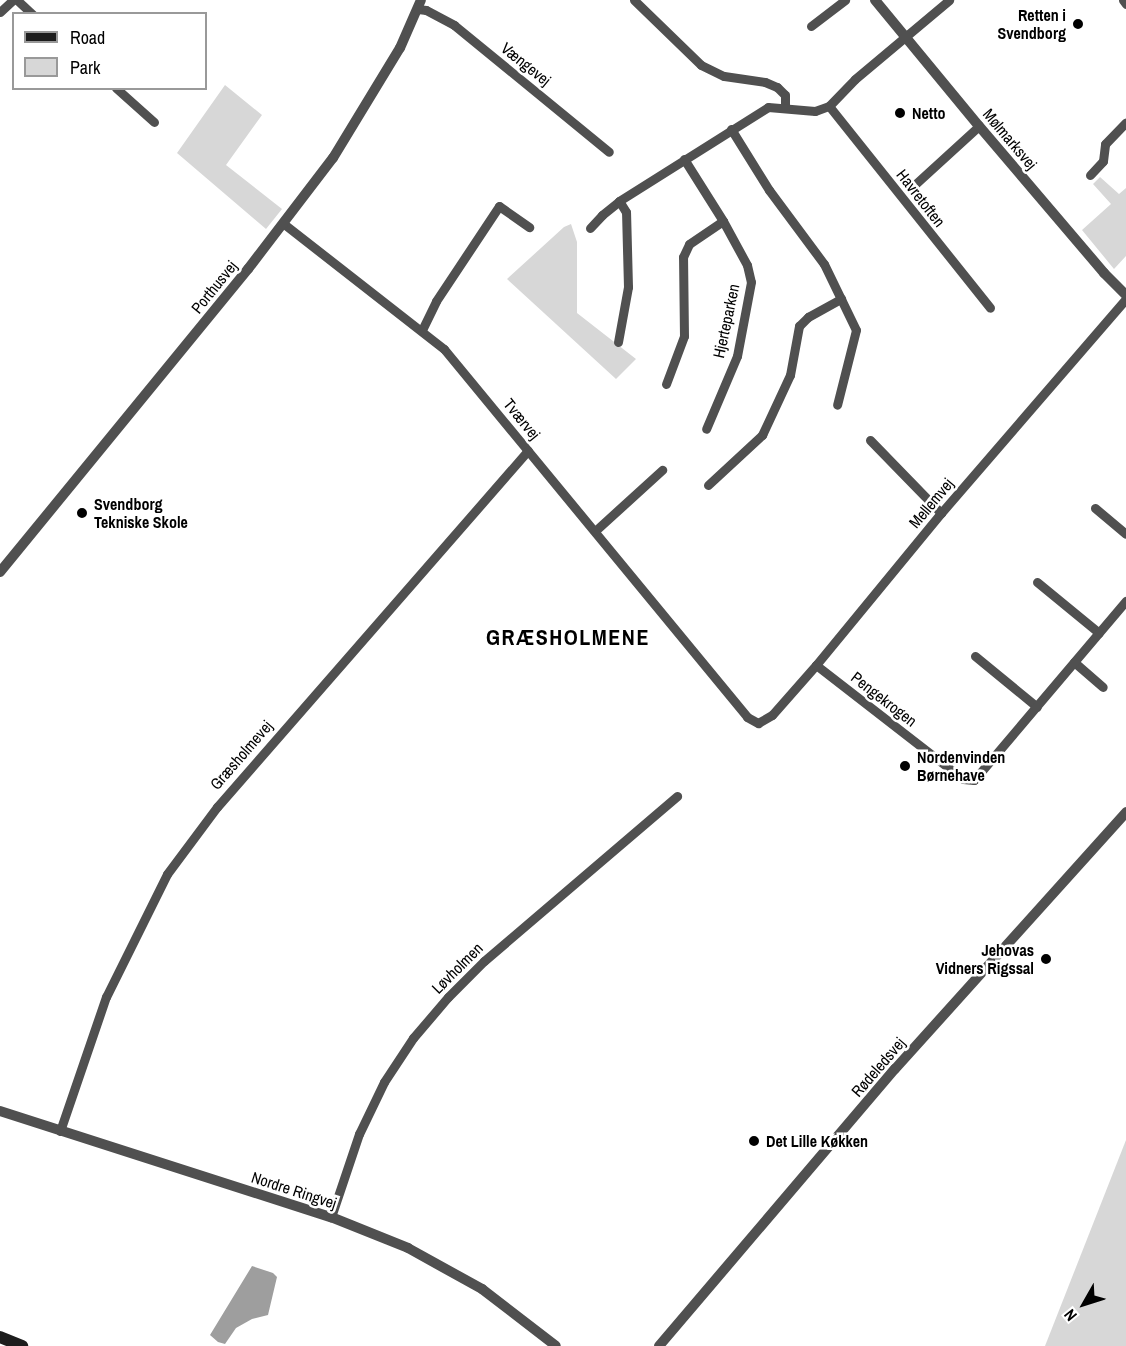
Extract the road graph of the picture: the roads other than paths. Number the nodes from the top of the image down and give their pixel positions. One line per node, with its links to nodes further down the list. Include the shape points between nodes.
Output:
1 (15, 0): 9 (street); 10 (street)
2 (634, 0): 15 (street, via 701,65 724,76 777,87 785,95)
3 (845, 0): 11 (street)
4 (875, 0): 12 (street, Mølmarksvej)
5 (949, 0): 12 (street)
6 (1123, 0): 8 (street)
7 (419, 4): 20 (street, Vængevej, via 454,25); 26 (street, Porthusvej, via 378,88)
8 (1126, 4)
9 (0, 12)
10 (30, 12)
11 (811, 26)
12 (905, 36): 14 (street); 18 (street, Mølmarksvej)
13 (118, 90): 16 (street)
14 (829, 106): 15 (street, via 814,111); 31 (street, Havretoften)
15 (786, 107): 19 (street, via 768,107)
16 (153, 122)
17 (1126, 122): 22 (street, via 1105,144 1103,161)
18 (979, 126): 23 (street); 29 (street, Mølmarksvej)
19 (731, 129): 21 (street); 30 (street, via 769,190 824,264)
20 (609, 152)
21 (684, 159): 24 (street); 25 (street, Hjerteparken)
22 (1090, 175)
23 (911, 188)
24 (619, 201): 28 (street); 33 (street, via 626,212 628,286)
25 (723, 221): 34 (street, via 689,243 683,257 684,336); 36 (street, Hjerteparken, via 747,265 751,282 737,356)
26 (284, 224): 32 (street, Tværvej); 45 (street, Porthusvej)
27 (530, 227): 32 (street, via 499,206 436,301)
28 (590, 228)
29 (1126, 297): 42 (street, Mellemvej)
30 (841, 299): 35 (street, via 856,330); 40 (street, via 799,326 790,375 762,435)
31 (990, 308)
32 (422, 330): 38 (street, Tværvej, via 472,380)
33 (618, 342)
34 (666, 384)
35 (837, 405)
36 (706, 429)
37 (870, 440): 42 (street)
38 (528, 451): 43 (street, Tværvej); 58 (street, Græsholmevej, via 217,807 166,874 106,997)
39 (662, 470): 43 (street)
40 (708, 485)
41 (1095, 508): 44 (street)
42 (941, 513): 51 (street, Mellemvej)
43 (595, 531): 54 (street, Tværvej, via 747,717)
44 (1126, 534)
45 (0, 572)
46 (1037, 582): 48 (street)
47 (1126, 601): 48 (street, Pengekrogen)
48 (1099, 633): 50 (street, Pengekrogen)
49 (975, 656): 53 (street)
50 (1074, 662): 52 (street); 53 (street, Pengekrogen)
51 (816, 665): 53 (street, Pengekrogen, via 963,779 974,780 980,775); 54 (street, Mellemvej, via 772,715)
52 (1103, 687)
53 (1037, 707)
54 (758, 723)
55 (677, 795): 59 (street, Løvholmen, via 484,961 413,1038 384,1082 359,1134)
56 (1126, 812): 63 (street, Rødeledsvej, via 895,1069)
57 (0, 1111): 58 (street, Nordre Ringvej)
58 (60, 1131): 59 (street, Nordre Ringvej)
59 (331, 1217): 62 (street, Nordre Ringvej, via 446,1268 482,1289)
60 (0, 1337): 61 (main road)
61 (22, 1346)
62 (556, 1346)
63 (659, 1346)

